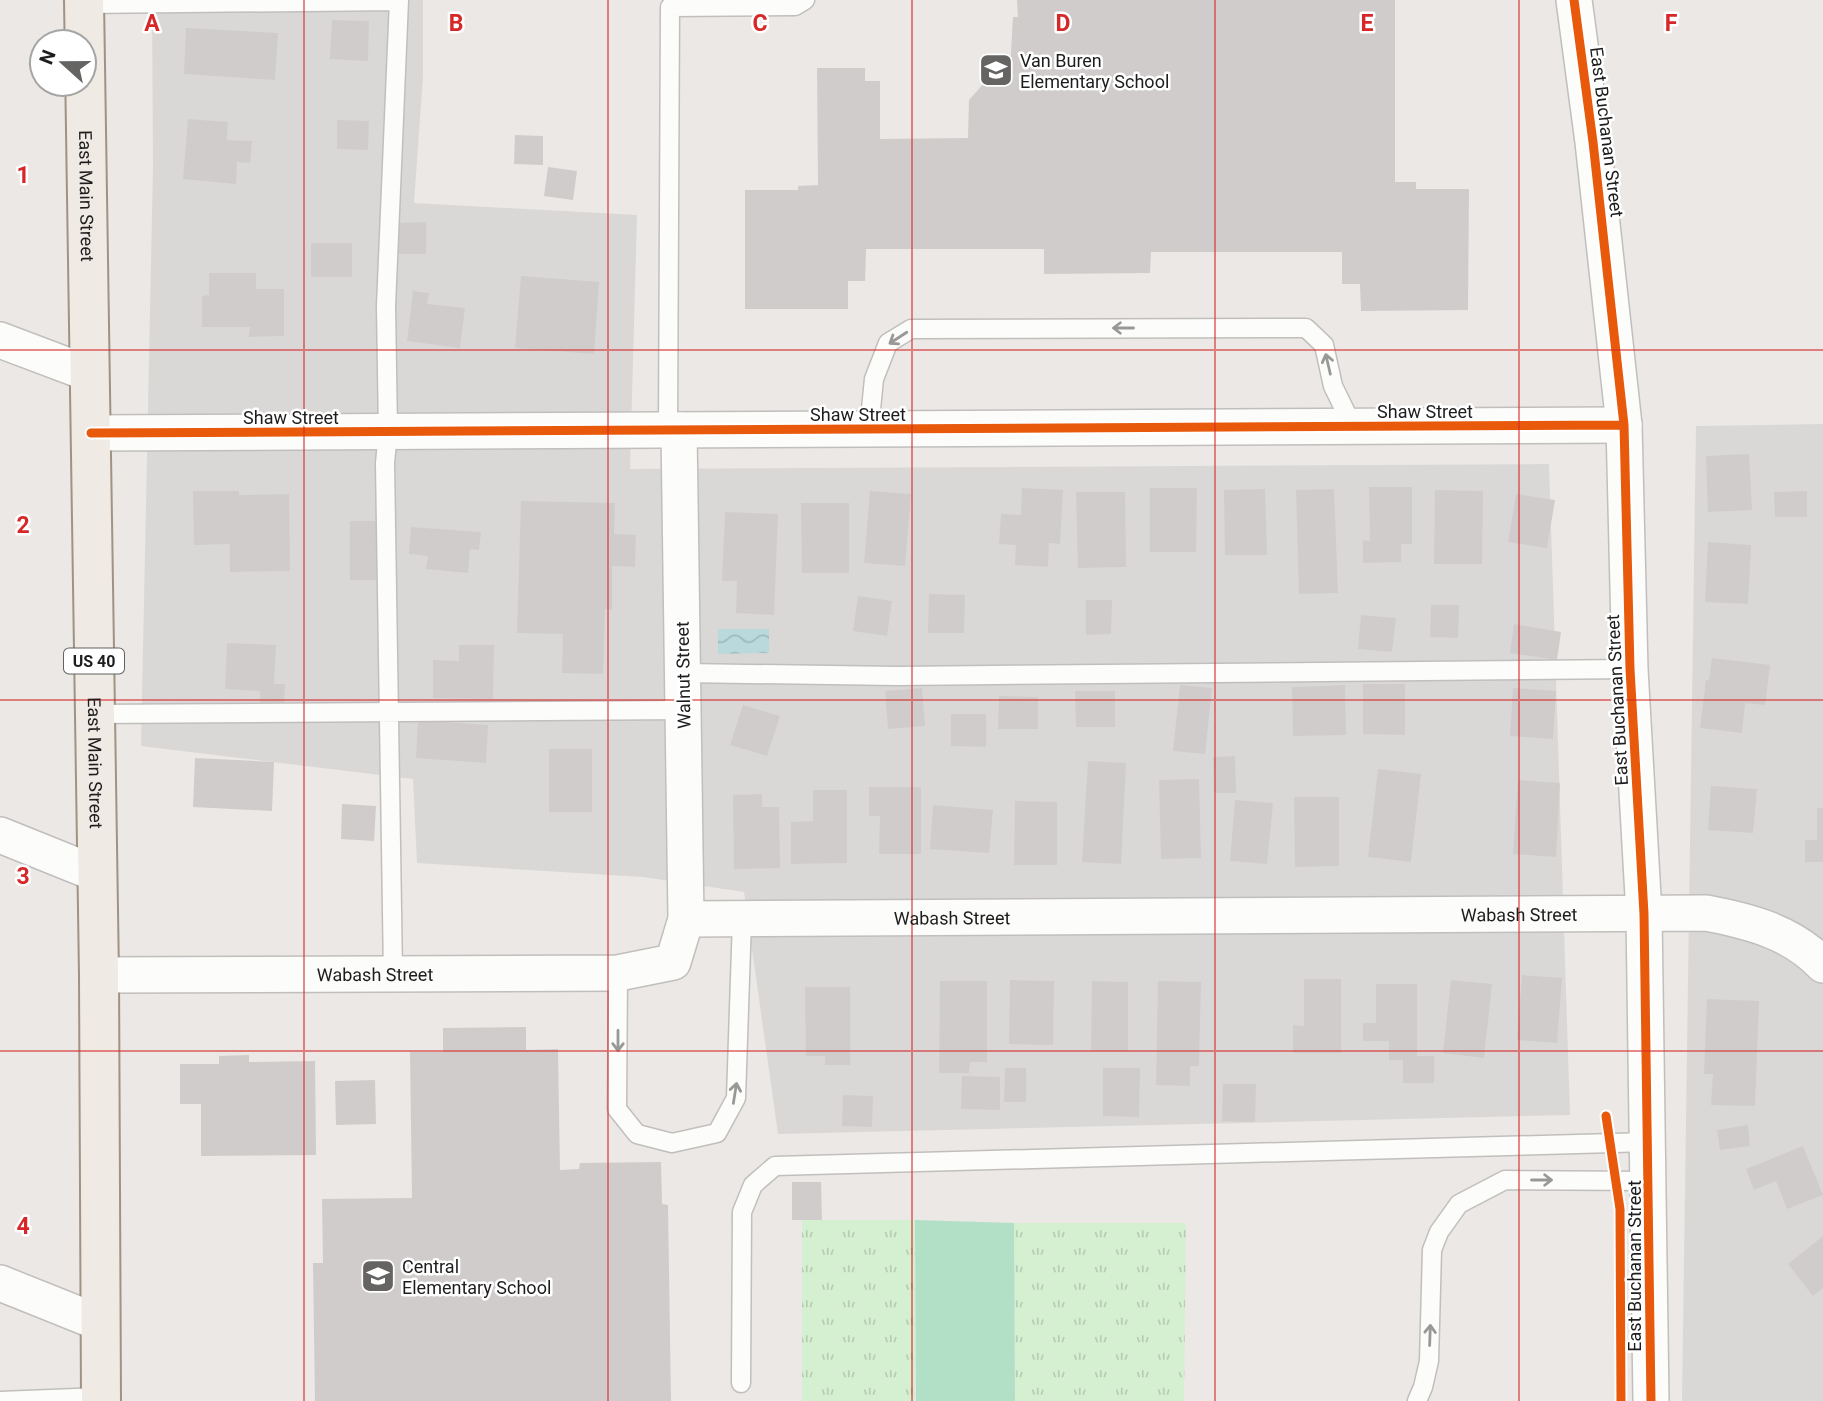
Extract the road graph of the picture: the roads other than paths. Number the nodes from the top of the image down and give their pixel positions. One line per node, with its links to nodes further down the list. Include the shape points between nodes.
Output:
1 (399, 0): 4 (lane); 11 (lane, via 386,306)
2 (805, 0): 10 (lane, via 795,6 670,7)
3 (1574, 0): 7 (street, East Buchanan Street)
4 (84, 2): 6 (main road, East Main Street / US 40)
5 (0, 340): 6 (street)
6 (90, 374): 12 (main road, East Main Street / US 40)
7 (1625, 425): 8 (street, Shaw Street); 13 (street, East Buchanan Street)
8 (1353, 427): 9 (street, Shaw Street); 9 (lane, one-way to 9, via 1333,386 1324,345 1306,328 911,329 888,343 874,379)
9 (869, 429): 10 (street, Shaw Street)
10 (674, 430): 11 (street, Shaw Street); 14 (street, Walnut Street)
11 (388, 432): 12 (street, Shaw Street); 16 (lane)
12 (91, 433): 17 (main road, East Main Street / US 40)
13 (1630, 669): 14 (lane, via 897,676); 20 (street, East Buchanan Street)
14 (684, 673): 15 (street, Walnut Street)
15 (684, 710): 16 (lane); 21 (street, Walnut Street)
16 (389, 714): 17 (lane); 25 (lane)
17 (95, 715): 19 (main road, East Main Street / US 40)
18 (0, 835): 19 (street)
19 (97, 874): 26 (main road, East Main Street / US 40)
20 (1644, 915): 22 (street, Wabash Street); 23 (street, Wabash Street, via 1706,913 1740,919 1778,933); 27 (street, East Buchanan Street)
21 (686, 919): 22 (street, Wabash Street); 24 (street, Wabash Street, via 673,962)
22 (742, 919): 24 (lane, one-way to 22, via 617,1108 636,1135 672,1143 717,1133 736,1098)
23 (1823, 964)
24 (618, 973): 25 (street, Wabash Street)
25 (393, 974): 26 (street, Wabash Street)
26 (99, 975): 30 (main road, East Main Street / US 40)
27 (1648, 1142): 28 (street, East Buchanan Street); 31 (lane, via 775,1166 753,1185 742,1212)
28 (1649, 1181): 35 (lane, one-way to 28, via 1429,1361 1432,1250 1459,1204 1504,1180); 36 (street, East Buchanan Street)
29 (0, 1283): 30 (street)
30 (100, 1323): 32 (main road, East Main Street / US 40)
31 (741, 1383)
32 (101, 1399): 34 (lane)
33 (0, 1401): 34 (lane)
34 (28, 1401)
35 (1417, 1401)
36 (1651, 1401)

